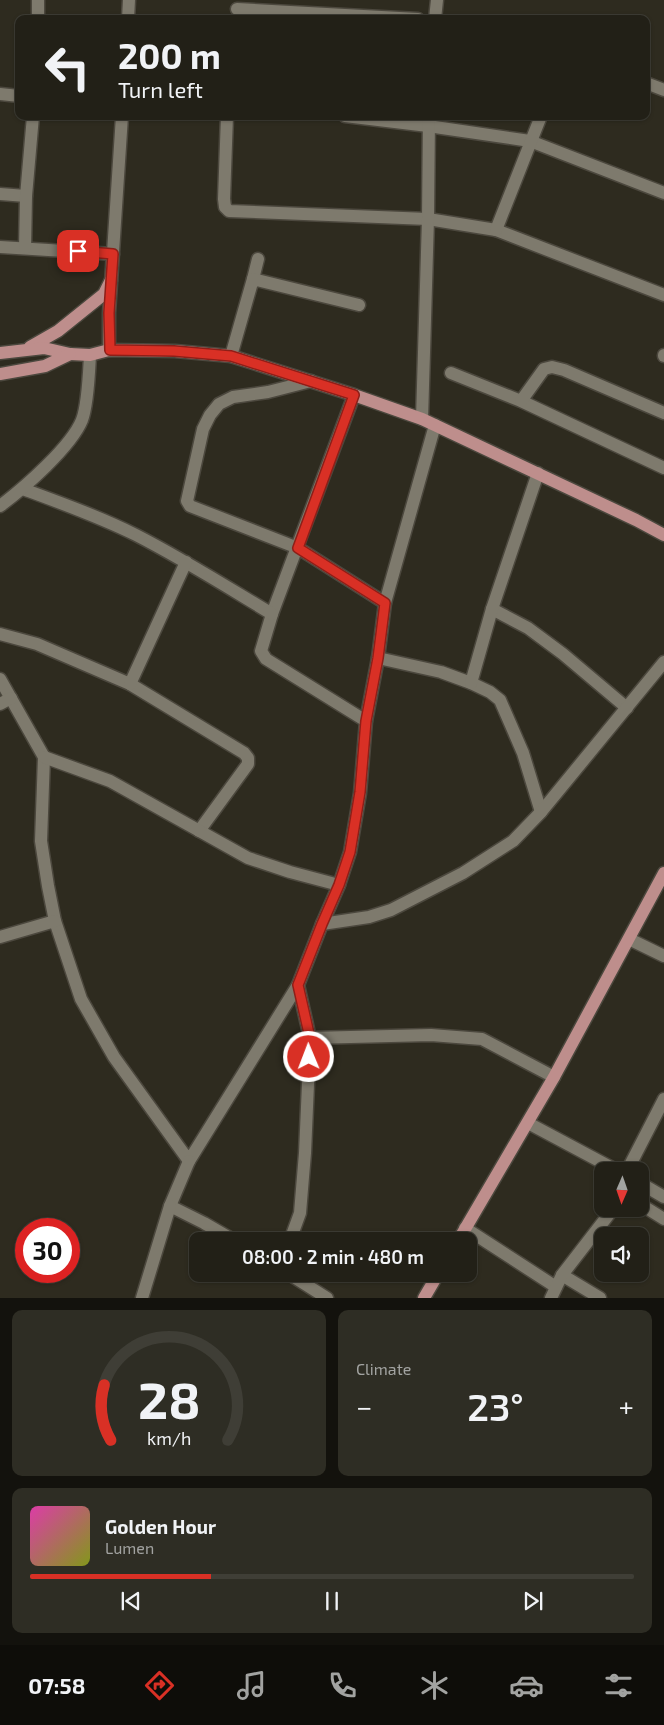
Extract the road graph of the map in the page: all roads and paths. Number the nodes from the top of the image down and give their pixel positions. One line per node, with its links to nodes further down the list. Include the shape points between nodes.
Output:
1 (38, 0): 5 (street)
2 (129, 0): 6 (street)
3 (437, 0): 8 (street)
4 (237, 9): 7 (street)
5 (38, 15)
6 (128, 15)
7 (296, 15)
8 (436, 15)
9 (650, 85): 10 (street)
10 (664, 90)
11 (0, 94): 12 (street)
12 (15, 96)
13 (33, 120): 22 (street)
14 (122, 120): 27 (street)
15 (227, 120): 23 (street, via 224,199 229,210)
16 (411, 120): 18 (street)
17 (539, 120): 19 (street)
18 (428, 121): 19 (street); 23 (street)
19 (530, 141): 20 (street); 24 (street)
20 (664, 193)
21 (0, 194): 22 (street)
22 (26, 196): 26 (street)
23 (428, 219): 24 (street); 45 (street)
24 (496, 230): 31 (street)
25 (0, 246): 26 (street)
26 (25, 248): 27 (street)
27 (113, 254): 30 (street)
28 (258, 259): 29 (street)
29 (253, 279): 32 (street); 38 (street)
30 (111, 280): 33 (main road, via 104,294 58,331); 34 (street)
31 (664, 296)
32 (359, 305)
33 (26, 349): 35 (main road); 36 (main road, via 44,348)
34 (110, 350): 37 (main road); 38 (main road)
35 (0, 353)
36 (70, 354): 37 (main road); 40 (main road, via 45,366)
37 (90, 355): 49 (street, via 83,418 74,436)
38 (231, 356): 41 (main road)
39 (451, 373): 43 (street)
40 (0, 374)
41 (311, 381): 42 (main road); 52 (street, via 233,397 219,404 203,430 187,501 190,506)
42 (354, 395): 45 (main road); 52 (street)
43 (521, 401): 44 (street, via 544,369 552,367); 47 (street)
44 (664, 413)
45 (422, 419): 46 (main road)
46 (435, 425): 48 (main road); 54 (street)
47 (664, 468)
48 (538, 473): 51 (main road); 55 (street)
49 (23, 489): 50 (street); 53 (street, via 82,511)
50 (0, 506)
51 (664, 535)
52 (298, 548): 54 (street); 56 (street)
53 (186, 562): 56 (street); 62 (street)
54 (385, 603): 58 (street)
55 (492, 609): 61 (street); 64 (street, via 528,628)
56 (272, 614): 65 (street, via 261,651 266,659)
57 (0, 634): 62 (street, via 37,644)
58 (378, 658): 61 (street, via 441,672); 65 (street)
59 (664, 662): 64 (street)
60 (0, 678): 63 (street)
61 (471, 683): 67 (street, via 500,700 524,752)
62 (130, 684): 68 (street, via 248,758 248,764)
63 (6, 701): 66 (street)
64 (627, 708): 67 (street)
65 (366, 721): 70 (street, via 360,792 350,852)
66 (44, 757): 68 (street, via 110,781); 71 (street, via 42,841)
67 (541, 812): 72 (street, via 513,841 463,873 392,910)
68 (199, 831): 70 (street, via 248,858)
69 (664, 873): 74 (main road)
70 (339, 885): 72 (street)
71 (55, 921): 73 (street); 81 (street, via 82,999 114,1057)
72 (322, 924): 76 (street)
73 (0, 937)
74 (629, 938): 75 (street); 78 (main road)
75 (664, 956)
76 (298, 985): 77 (street); 81 (street)
77 (310, 1038): 78 (street, via 431,1035 482,1039); 92 (street, via 300,1212)
78 (554, 1077): 80 (main road)
79 (664, 1100): 83 (street)
80 (528, 1123): 82 (street); 90 (main road)
81 (189, 1161): 86 (street)
82 (601, 1162)
83 (632, 1162)
84 (649, 1188): 85 (street)
85 (664, 1197)
86 (170, 1206): 91 (street); 97 (street)
87 (649, 1210): 89 (street)
88 (605, 1218): 96 (street)
89 (664, 1219)
90 (466, 1228): 93 (main road); 96 (street)
91 (220, 1232)
92 (293, 1232)
93 (464, 1232)
94 (302, 1282): 98 (street)
95 (433, 1282): 99 (main road)
96 (556, 1286): 100 (street)
97 (142, 1298)
98 (327, 1298)
99 (424, 1298)
100 (600, 1298)

